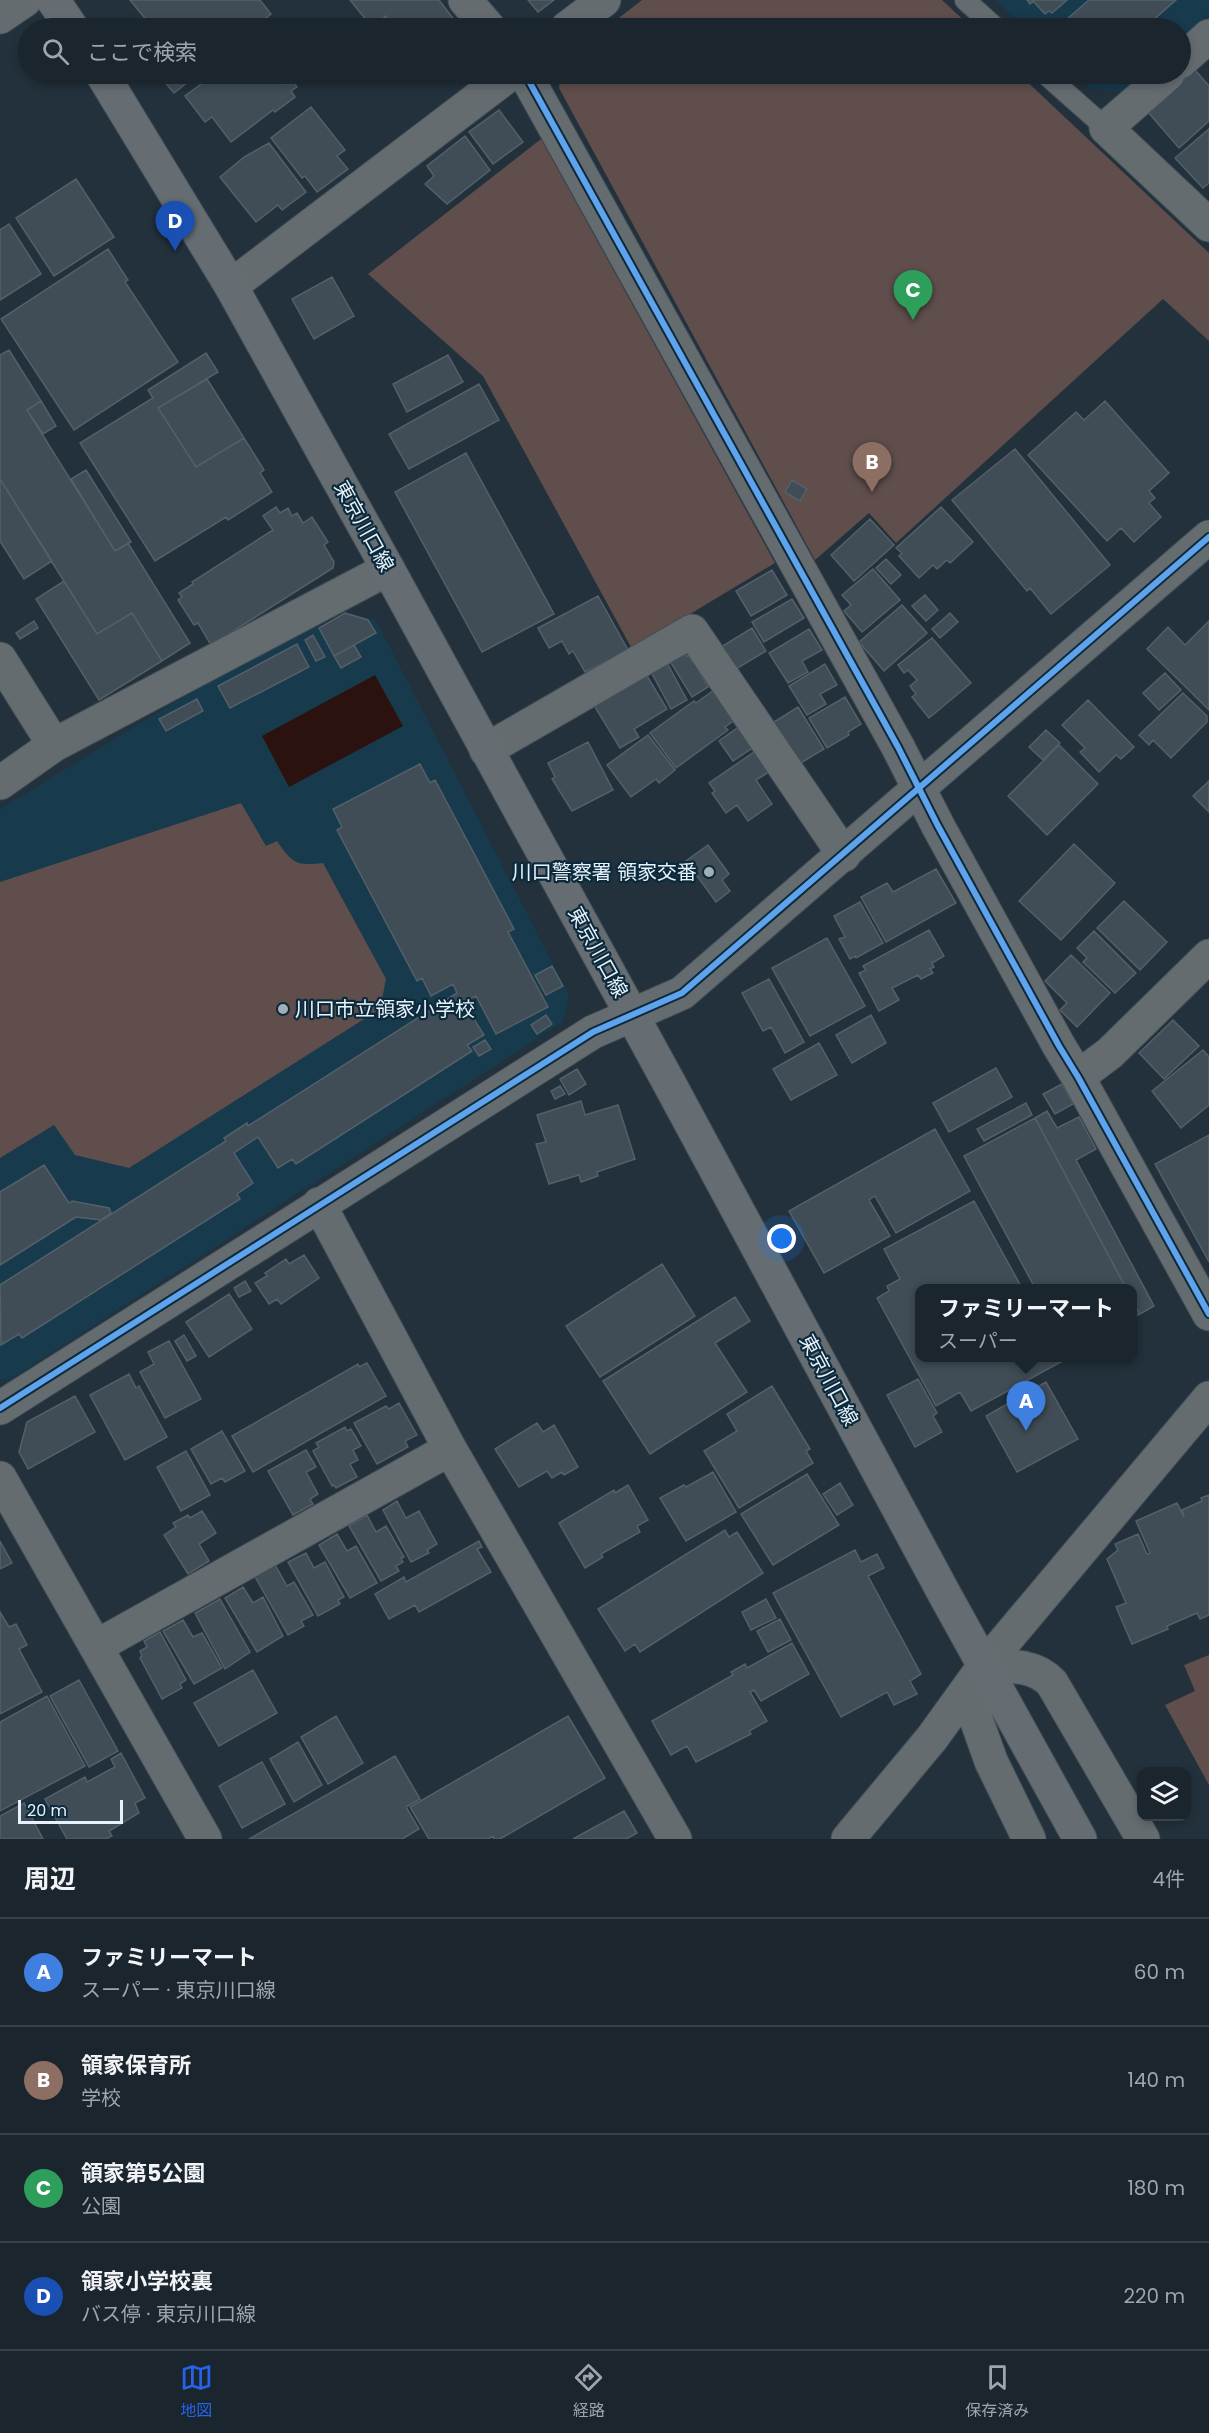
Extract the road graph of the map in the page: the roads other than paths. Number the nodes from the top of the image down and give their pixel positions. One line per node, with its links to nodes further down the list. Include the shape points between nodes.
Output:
1 (25, 0): 6 (street)
2 (53, 0): 7 (main road)
3 (465, 0): 8 (street)
4 (604, 0): 9 (street)
5 (965, 0): 10 (lane)
6 (0, 17)
7 (65, 18)
8 (480, 18)
9 (580, 18)
10 (985, 18)
11 (1209, 36): 12 (street)
12 (1191, 52)
13 (108, 84): 20 (main road, 東京川口線)
14 (497, 84): 20 (street)
15 (531, 84): 27 (street)
16 (1056, 84): 18 (lane)
17 (1157, 84): 18 (street)
18 (1106, 128): 19 (street)
19 (1209, 225)
20 (231, 286): 22 (main road, 東京川口線)
21 (1209, 537): 27 (street)
22 (388, 569): 24 (street); 25 (main road, 東京川口線)
23 (0, 659): 24 (street)
24 (54, 745): 26 (street)
25 (486, 750): 28 (street, via 692,631); 30 (main road, 東京川口線)
26 (0, 783)
27 (918, 787): 28 (street); 31 (street)
28 (844, 855): 30 (street, via 682,993)
29 (1209, 956): 31 (street, via 1110,1053)
30 (632, 1016): 32 (street, via 593,1032); 39 (main road, 東京川口線)
31 (1078, 1077): 33 (street)
32 (319, 1204): 35 (street); 36 (street)
33 (1209, 1314)
34 (1209, 1398): 39 (street)
35 (0, 1408)
36 (450, 1449): 38 (street); 41 (street)
37 (0, 1478): 38 (street)
38 (96, 1646): 40 (street)
39 (984, 1666): 42 (street, via 932,1738); 43 (street, via 975,1716); 44 (main road, 東京川口線); 45 (street, via 1017,1666 1043,1673 1053,1683)
40 (205, 1839)
41 (675, 1839)
42 (848, 1839)
43 (1029, 1839)
44 (1080, 1839)
45 (1143, 1839)

